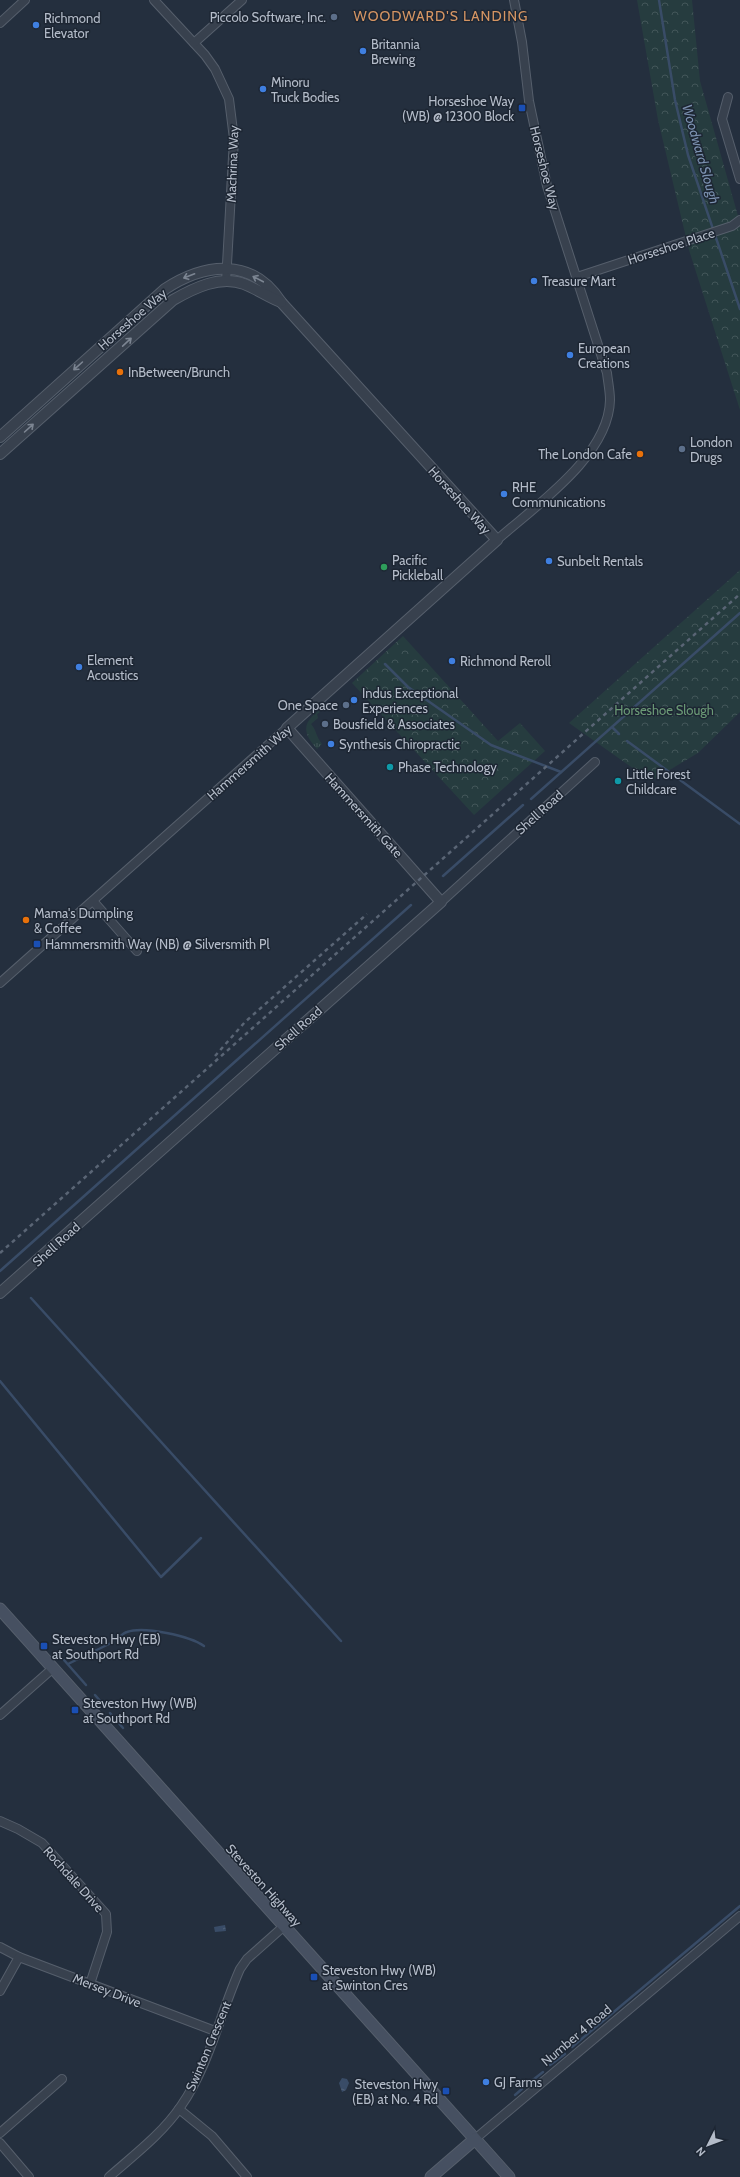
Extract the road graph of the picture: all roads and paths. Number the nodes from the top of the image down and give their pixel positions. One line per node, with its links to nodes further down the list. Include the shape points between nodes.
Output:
1 (25, 0): 5 (street)
2 (154, 0): 6 (street, Machrina Way)
3 (242, 0): 6 (street)
4 (514, 0): 11 (street, Horseshoe Way, via 529,101 547,186)
5 (0, 23)
6 (194, 43): 10 (street, Machrina Way, via 215,69 232,112 234,153)
7 (728, 97): 8 (street, via 722,119)
8 (740, 179)
9 (740, 220): 11 (street, Horseshoe Place, via 723,229)
10 (227, 269): 12 (street, Machrina Way); 13 (street, Horseshoe Way, one-way to 10, via 272,287 265,282 241,271); 14 (street, Horseshoe Way, one-way to 14, via 189,275 165,289)
11 (577, 277): 16 (street, Horseshoe Way, via 607,373 610,401 606,416 596,442 576,470)
12 (226, 282): 13 (street, Horseshoe Way, via 245,284); 15 (street, Horseshoe Way, one-way to 12, via 173,300 199,286)
13 (281, 302): 16 (street, Horseshoe Way)
14 (0, 437)
15 (0, 454)
16 (496, 540): 17 (street, Hammersmith Way)
17 (286, 728): 19 (street, Hammersmith Way); 20 (street, Hammersmith Gate)
18 (595, 762): 20 (street, Shell Road)
19 (93, 901): 21 (street); 22 (street, Hammersmith Way)
20 (441, 902): 23 (street, Shell Road)
21 (137, 951)
22 (0, 983)
23 (0, 1293)
24 (0, 1610): 25 (main road, Steveston Highway)
25 (52, 1669): 26 (street); 29 (main road, Steveston Highway)
26 (0, 1714)
27 (0, 1821): 32 (street, Rochdale Drive, via 42,1843 106,1914 107,1932)
28 (740, 1916): 38 (street, Number 4 Road)
29 (283, 1927): 34 (street, Swinton Crescent, via 247,1958); 38 (main road, Steveston Highway)
30 (0, 1947): 31 (street, Mersey Drive)
31 (19, 1957): 32 (street, Mersey Drive); 33 (street)
32 (90, 1984): 34 (street, Mersey Drive)
33 (0, 1991)
34 (215, 2031): 36 (street, Swinton Crescent, via 201,2069)
35 (62, 2079): 37 (street)
36 (179, 2108): 41 (street, Swinton Crescent, via 144,2147); 42 (street, via 212,2136)
37 (0, 2133)
38 (475, 2139): 43 (main road, Number 4 Road); 44 (main road, Steveston Highway)
39 (0, 2143): 40 (street)
40 (29, 2177)
41 (109, 2177)
42 (247, 2177)
43 (431, 2177)
44 (509, 2177)

